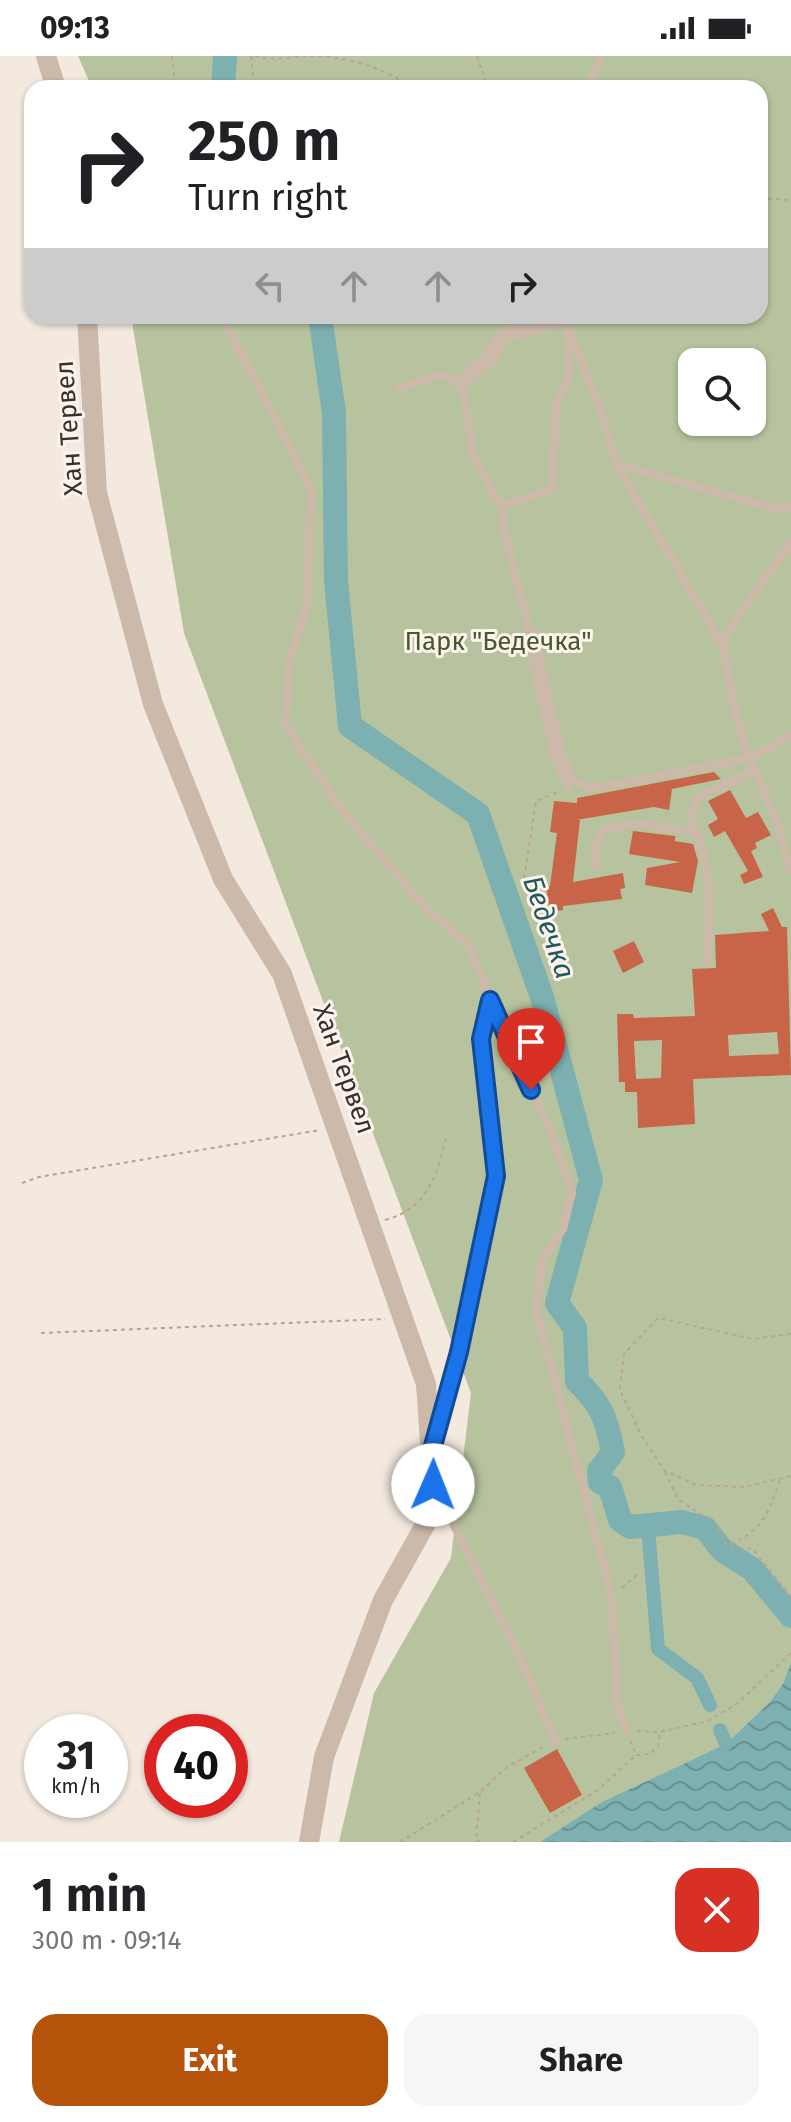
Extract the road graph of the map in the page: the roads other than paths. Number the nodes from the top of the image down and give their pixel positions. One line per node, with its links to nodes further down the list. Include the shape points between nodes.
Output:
1 (46, 56): 3 (street)
2 (600, 56): 4 (lane)
3 (54, 80)
4 (592, 80)
5 (87, 324): 27 (street, Хан Тервел, via 97,493 153,704 223,879 282,974 406,1318 426,1384)
6 (226, 324): 26 (lane, via 311,489 307,604 290,660 285,724 344,813 429,912 469,945)
7 (552, 324): 10 (street, via 502,336 490,358)
8 (564, 324): 14 (lane, via 569,376 556,403 552,489)
9 (565, 324): 12 (lane)
10 (462, 383): 11 (lane, via 439,374); 14 (lane, via 474,459)
11 (399, 389)
12 (616, 464): 13 (lane, via 772,508); 17 (lane)
13 (791, 506)
14 (502, 507): 16 (lane)
15 (791, 542): 17 (lane)
16 (531, 637): 21 (street)
17 (723, 646): 19 (lane)
18 (791, 736): 19 (lane)
19 (749, 758): 20 (lane); 21 (lane, via 590,788)
20 (755, 770): 22 (lane, via 698,798 690,817); 24 (lane)
21 (567, 783)
22 (698, 832): 23 (lane, via 635,824 605,829 595,844); 25 (lane, via 710,889)
23 (597, 866)
24 (791, 871)
25 (707, 961)
26 (490, 1000): 27 (lane, via 481,1039 496,1176 459,1352); 29 (lane, via 552,1134 572,1193 563,1229 542,1260 536,1310 612,1597 617,1703)
27 (431, 1453): 28 (street, Хан Тервел)
28 (433, 1485): 30 (lane, via 518,1652); 31 (street, Хан Тервел, via 425,1525 383,1600 324,1757)
29 (626, 1731)
30 (555, 1741)
31 (309, 1842)

